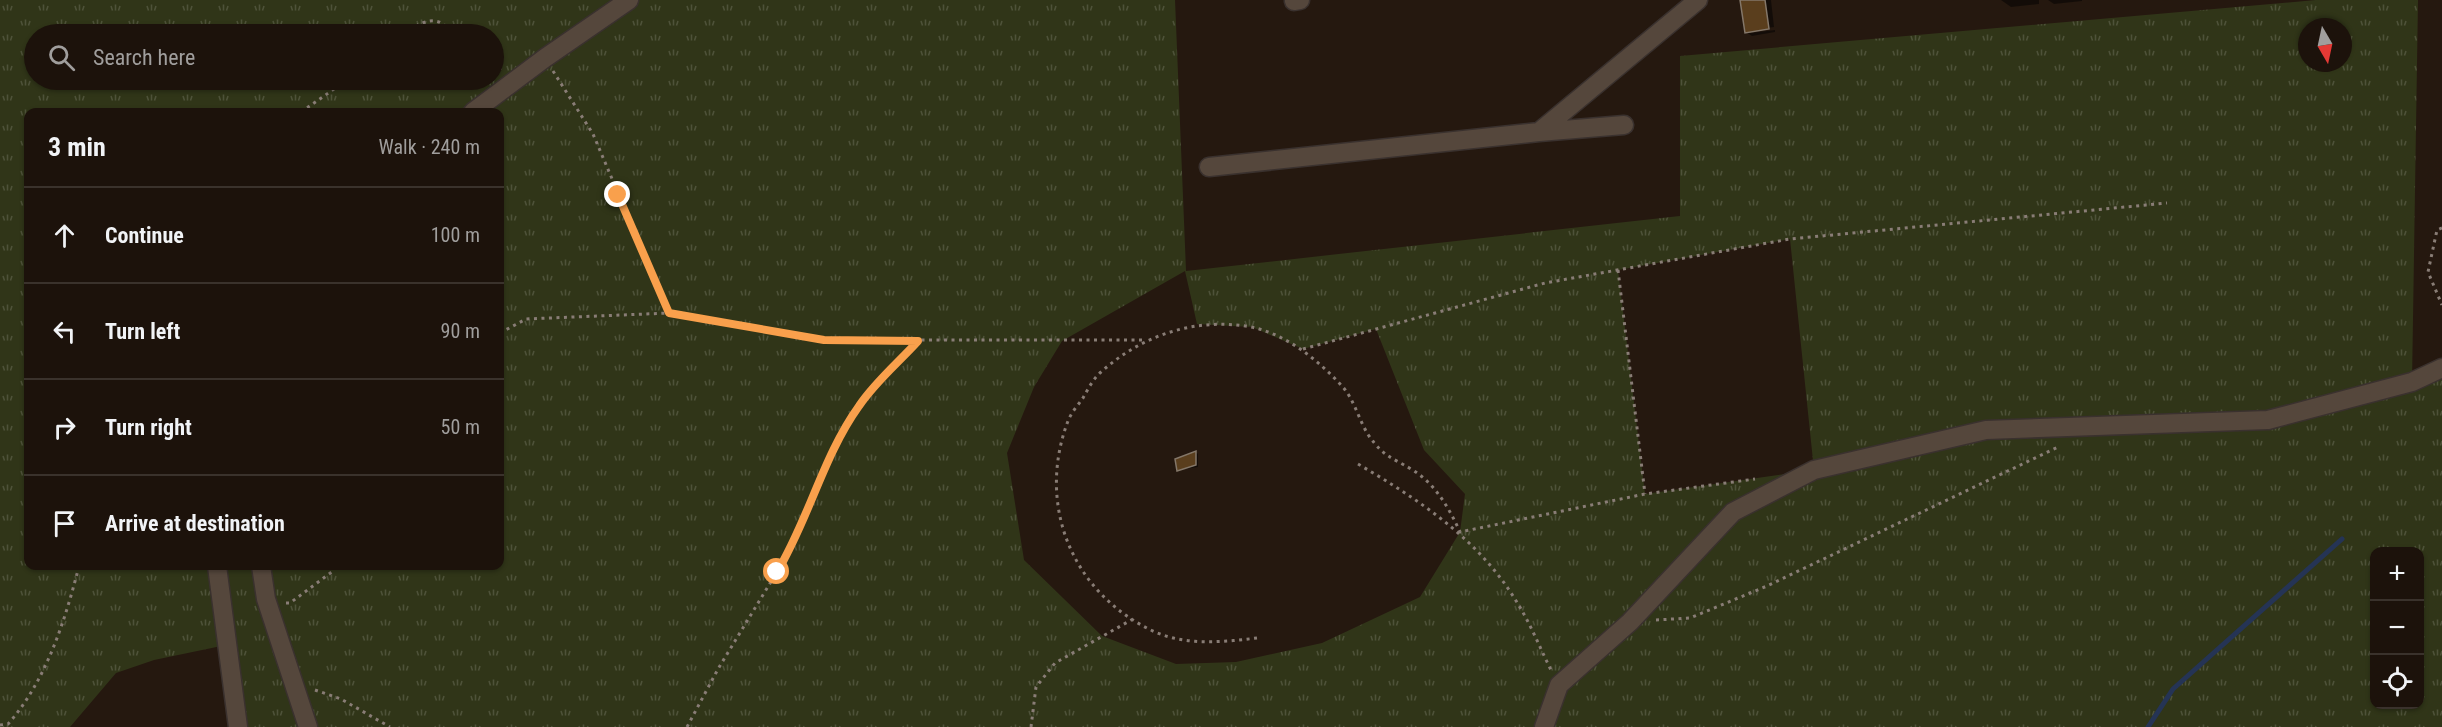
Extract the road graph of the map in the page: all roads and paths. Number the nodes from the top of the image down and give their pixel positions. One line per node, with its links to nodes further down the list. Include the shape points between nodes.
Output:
1 (629, 0): 7 (street)
2 (1300, 0): 4 (street)
3 (1698, 0): 14 (street)
4 (1294, 1)
5 (418, 24): 6 (path, via 432,20)
6 (442, 24)
7 (545, 58): 8 (street); 20 (path, via 593,134)
8 (504, 89)
9 (333, 90): 11 (path)
10 (502, 90): 12 (street)
11 (307, 108)
12 (478, 108)
13 (1624, 125): 14 (street)
14 (1539, 132): 15 (street)
15 (1209, 167)
16 (2167, 203): 18 (path, via 1790,239)
17 (2442, 228): 19 (path, via 2437,230 2428,272)
18 (1618, 269): 24 (path, via 1545,283); 29 (path)
19 (2442, 305)
20 (669, 313): 21 (path, via 526,319); 23 (path, via 824,340)
21 (504, 331)
22 (1144, 340): 23 (path); 24 (path, via 1197,324 1252,327); 36 (path, via 1099,373 1068,419 1055,468 1059,520 1078,567 1112,606)
23 (918, 341): 45 (path, via 859,405 830,458 789,552)
24 (1303, 349): 30 (path, via 1344,387 1369,436 1388,458 1412,470 1449,507)
25 (2442, 368): 37 (street, via 2412,382 2268,420 1986,430 1814,470 1733,512)
26 (2060, 446): 37 (path, via 1767,586 1690,618)
27 (1358, 464): 30 (path, via 1414,497)
28 (1758, 478): 29 (path)
29 (1645, 494): 30 (path)
30 (1460, 532): 40 (path, via 1518,603)
31 (78, 570): 41 (path, via 41,675 22,709 8,724)
32 (218, 570): 42 (street)
33 (262, 570): 35 (street)
34 (333, 570): 35 (path, via 290,603)
35 (266, 599): 39 (street)
36 (1134, 619): 38 (path, via 1156,632 1206,644); 46 (path, via 1055,663 1036,687)
37 (1630, 622): 40 (street)
38 (1257, 638)
39 (293, 682): 43 (street); 44 (path, via 341,699)
40 (1558, 685): 47 (street)
41 (0, 725)
42 (238, 727)
43 (308, 727)
44 (390, 727)
45 (687, 727)
46 (1030, 727)
47 (1544, 727)

